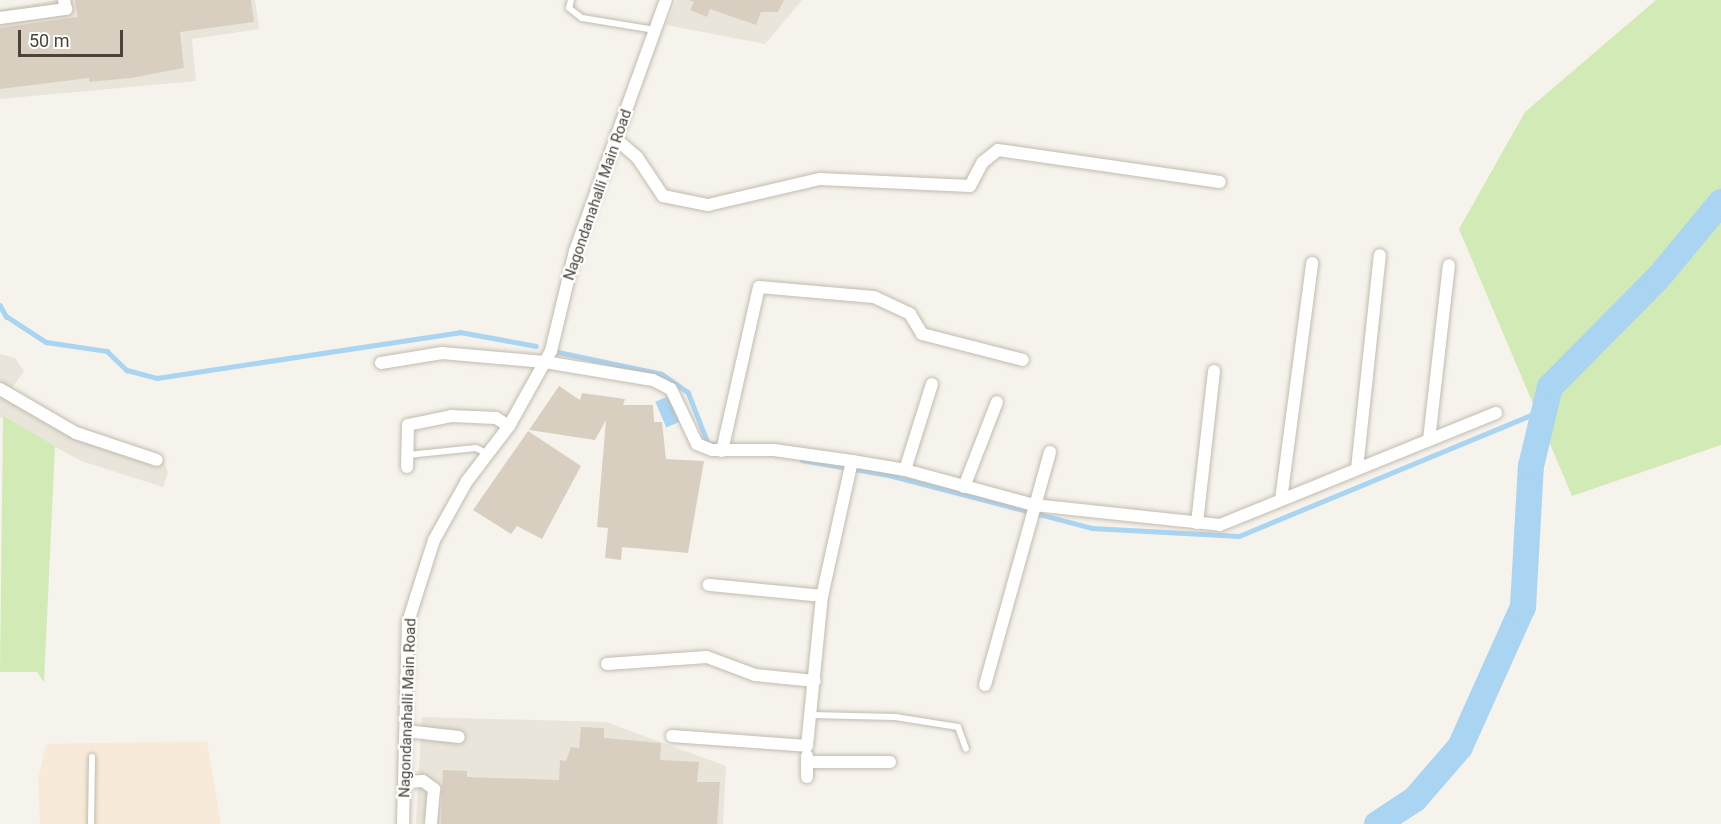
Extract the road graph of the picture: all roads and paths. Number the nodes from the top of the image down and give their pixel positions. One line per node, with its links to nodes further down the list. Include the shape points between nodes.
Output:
1 (64, 0): 4 (street, via 66,9)
2 (571, 0): 5 (lane, via 569,8 582,18)
3 (666, 0): 5 (street, Nagondanahalli Main Road)
4 (0, 18)
5 (655, 30): 6 (street, Nagondanahalli Main Road)
6 (616, 139): 7 (street, via 637,158 663,196 708,205 820,179 970,186 983,162 998,150); 12 (street, Nagondanahalli Main Road, via 575,251)
7 (1220, 182)
8 (1380, 255): 28 (street)
9 (1312, 263): 30 (street)
10 (1449, 265): 20 (street)
11 (1023, 360): 21 (street, via 922,334 910,314 874,297 759,287)
12 (545, 362): 13 (street, via 442,353); 19 (street, Nagondanahalli Main Road); 21 (street, via 653,380 671,389 697,444)
13 (381, 363)
14 (1214, 371): 32 (street)
15 (932, 384): 27 (street)
16 (0, 389): 24 (street, via 76,433)
17 (997, 402): 29 (street)
18 (1496, 413): 20 (street)
19 (509, 426): 23 (street, Nagondanahalli Main Road); 25 (street, via 496,418 451,416 408,425)
20 (1429, 440): 28 (street)
21 (722, 451): 26 (street, via 774,450)
22 (1050, 452): 31 (street)
23 (488, 454): 25 (lane, via 476,448); 39 (street, Nagondanahalli Main Road, via 434,540 408,622)
24 (157, 460)
25 (407, 461)
26 (852, 461): 27 (street); 34 (street)
27 (905, 470): 29 (street)
28 (1357, 470): 30 (street)
29 (964, 487): 31 (street)
30 (1281, 500): 32 (street, via 1220,525)
31 (1034, 505): 32 (street); 37 (street)
32 (1197, 523)
33 (709, 585): 34 (street)
34 (822, 596): 36 (street)
35 (607, 664): 36 (street, via 707,657 755,675)
36 (815, 681): 38 (street)
37 (985, 685)
38 (811, 715): 42 (street); 43 (lane, via 895,717 958,728)
39 (406, 731): 41 (street); 48 (street, Nagondanahalli Main Road)
40 (672, 736): 42 (street)
41 (459, 737)
42 (807, 746): 45 (street)
43 (966, 749)
44 (92, 757): 49 (lane)
45 (807, 762): 46 (street); 47 (street)
46 (890, 762)
47 (807, 777)
48 (405, 782): 50 (street, Nagondanahalli Main Road); 51 (street, via 423,781 434,789)
49 (91, 824)
50 (403, 824)
51 (431, 824)

